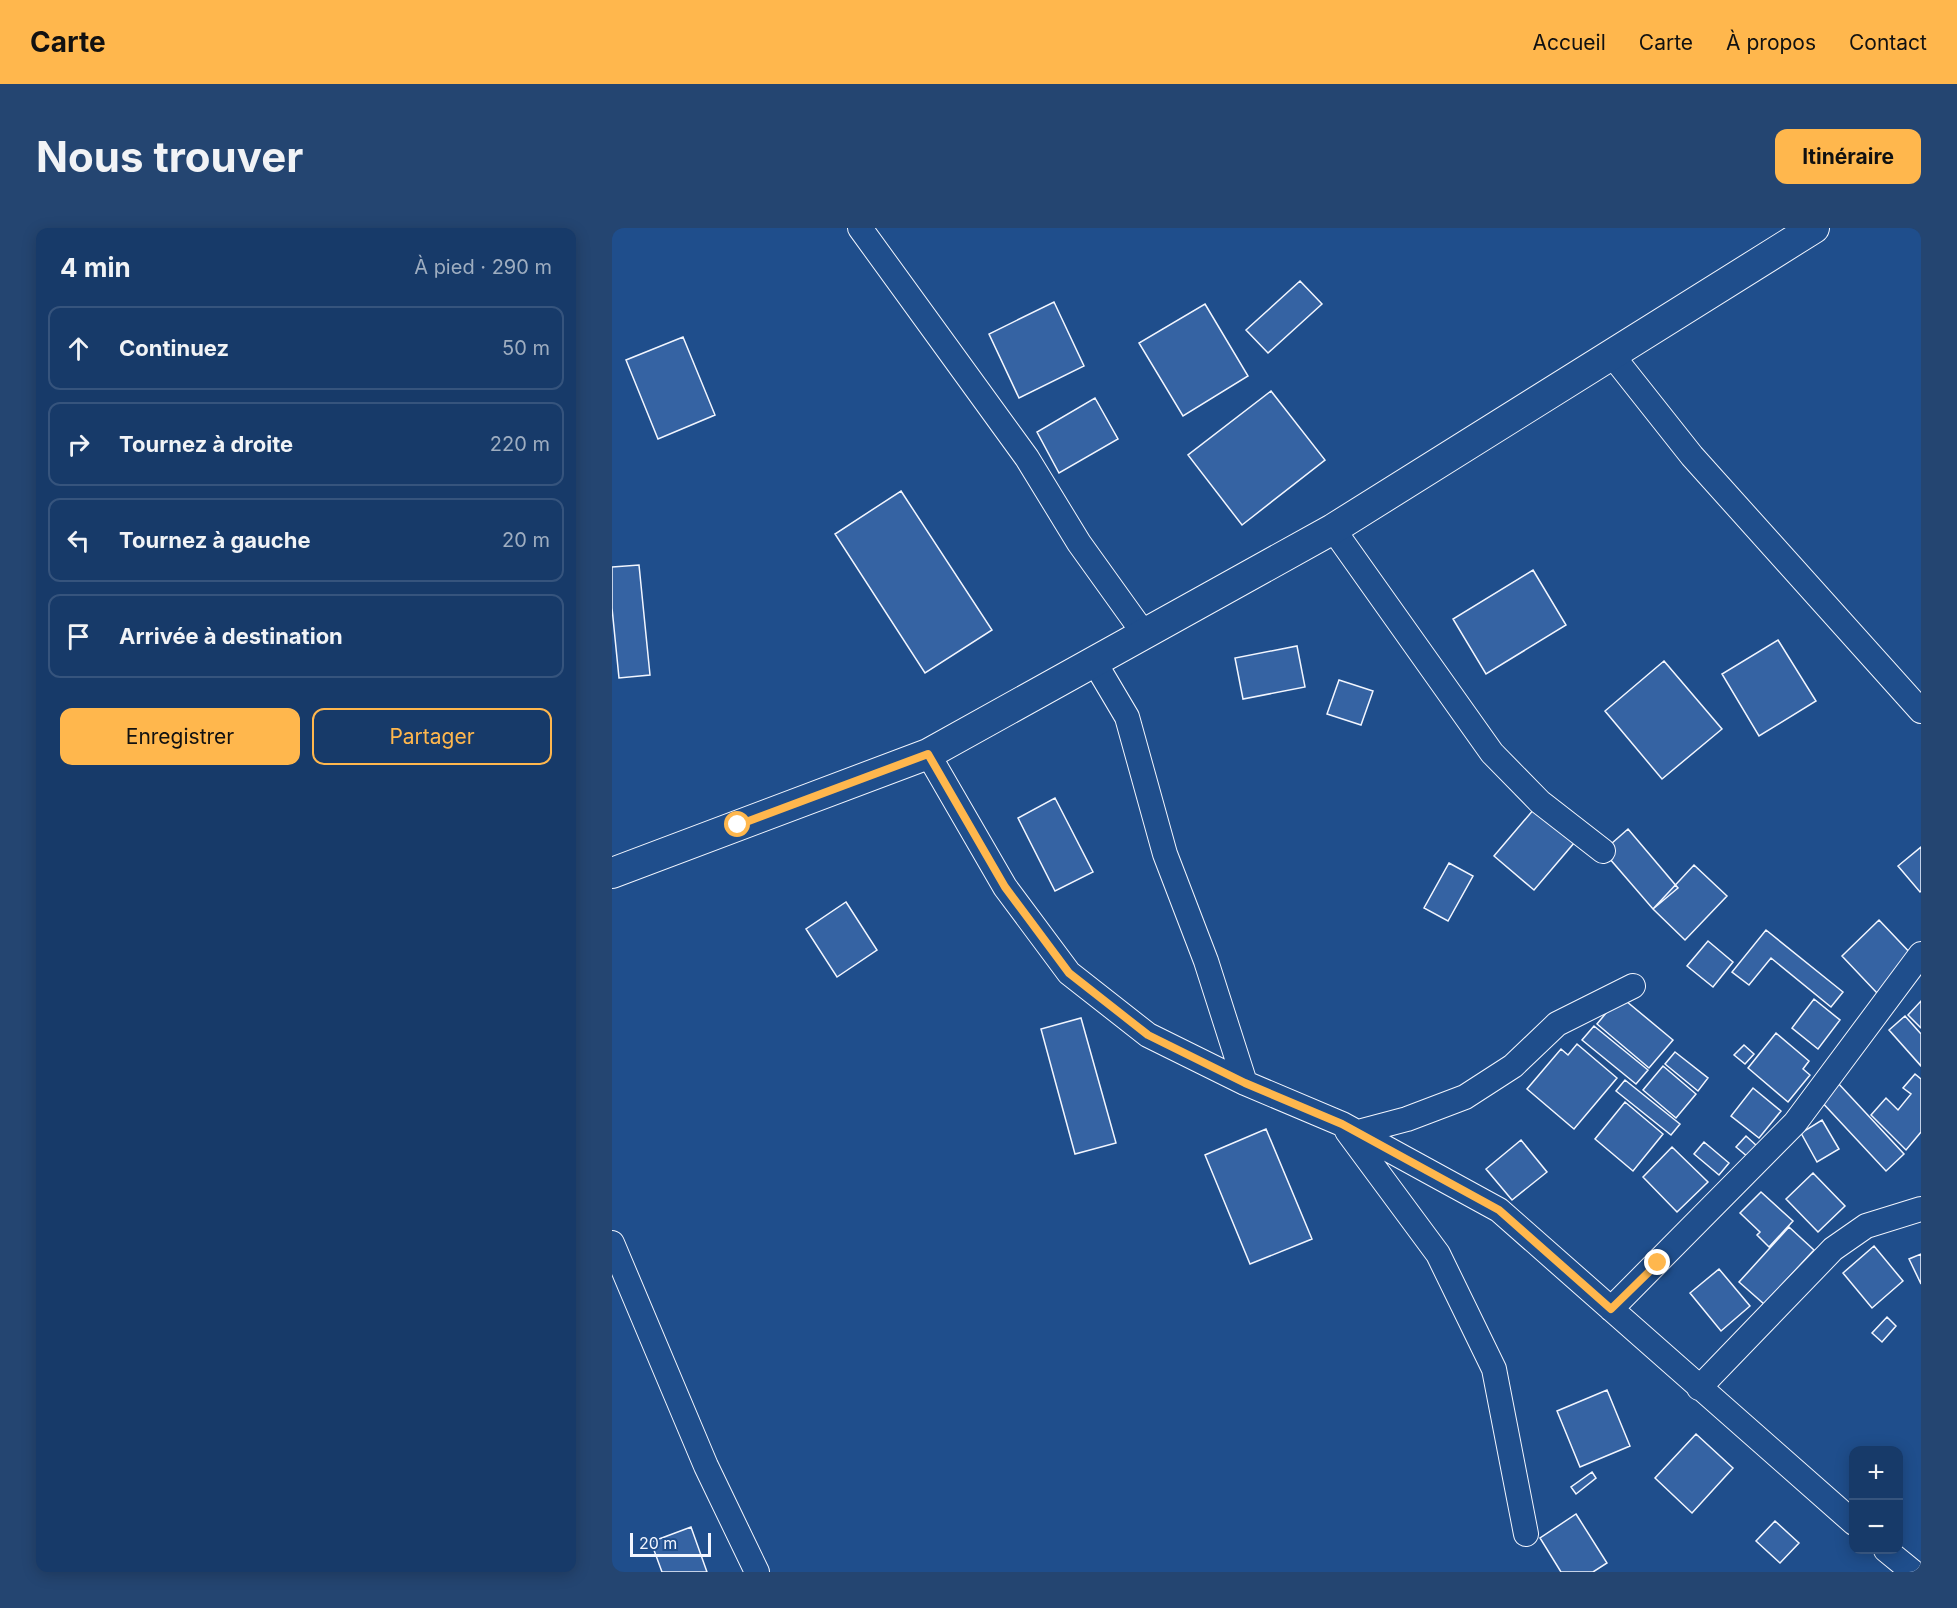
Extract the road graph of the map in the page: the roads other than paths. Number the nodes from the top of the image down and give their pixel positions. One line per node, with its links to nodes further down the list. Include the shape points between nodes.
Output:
1 (860, 228): 5 (street, via 1027,458 1079,543)
2 (1814, 228): 3 (street)
3 (1612, 355): 4 (street); 7 (street, via 1692,456)
4 (1333, 530): 5 (street); 9 (street, via 1492,753 1540,802)
5 (1145, 635): 6 (street)
6 (1095, 663): 8 (street); 13 (street, via 1127,717 1165,854 1206,961)
7 (1921, 711)
8 (928, 754): 10 (street); 13 (street, via 1005,887 1069,973 1148,1035)
9 (1603, 851)
10 (612, 873)
11 (1921, 954): 17 (street, via 1795,1123)
12 (1633, 986): 14 (street, via 1557,1024 1513,1066 1465,1097 1407,1119)
13 (1245, 1083): 14 (street)
14 (1350, 1128): 17 (street, via 1499,1210); 20 (street, via 1438,1254 1494,1369)
15 (1921, 1209): 18 (street, via 1866,1226 1833,1248)
16 (612, 1244): 22 (street, via 706,1466)
17 (1611, 1309): 18 (street)
18 (1699, 1388): 19 (street)
19 (1849, 1519)
20 (1526, 1534)
21 (1891, 1554): 23 (street)
22 (757, 1572)
23 (1913, 1572)

